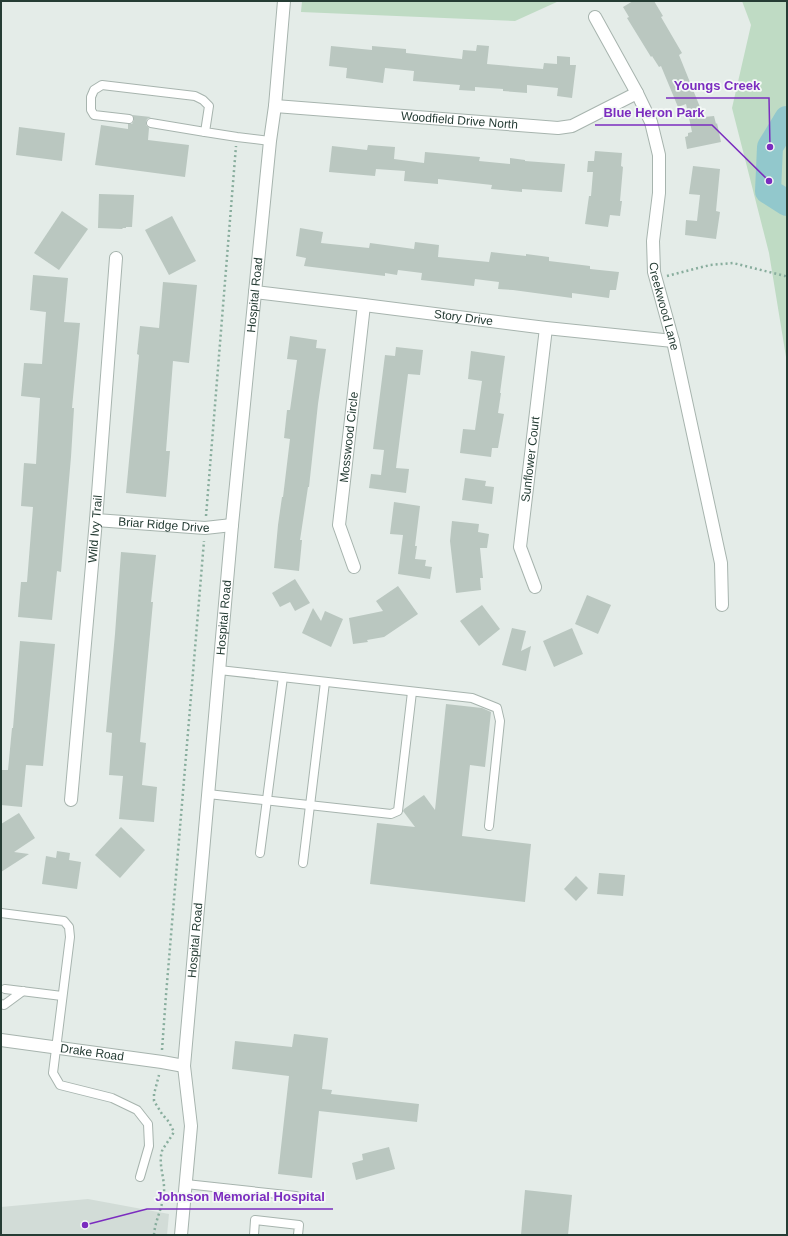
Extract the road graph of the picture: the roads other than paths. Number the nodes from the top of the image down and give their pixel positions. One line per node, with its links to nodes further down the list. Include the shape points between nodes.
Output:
1 (284, 1): 4 (street, Hospital Road)
2 (595, 17): 3 (street, Creekwood Lane)
3 (637, 93): 4 (street, Woodfield Drive North, via 572,126 558,128); 13 (street, Creekwood Lane, via 651,122 659,155 659,193 653,241 654,272)
4 (275, 106): 8 (street, Hospital Road)
5 (129, 119): 7 (lane, via 94,115 91,110 91,98 94,90 102,85 195,96 209,106)
6 (151, 123): 7 (lane)
7 (205, 132): 8 (lane)
8 (270, 141): 10 (street, Hospital Road)
9 (116, 258): 14 (street, Wild Ivy Trail)
10 (255, 292): 11 (street, Story Drive); 15 (street, Hospital Road)
11 (364, 305): 12 (street, Story Drive); 16 (street, Mosswood Circle, via 339,525)
12 (546, 328): 13 (street, Story Drive); 17 (street, Sunflower Court, via 520,547)
13 (673, 341): 18 (street, Creekwood Lane, via 721,563)
14 (96, 520): 15 (street, Briar Ridge Drive, via 205,528); 24 (street, Wild Ivy Trail)
15 (232, 524): 19 (street, Hospital Road)
16 (354, 567)
17 (535, 587)
18 (722, 605)
19 (219, 670): 20 (lane); 23 (street, Hospital Road)
20 (283, 677): 21 (lane); 25 (lane)
21 (325, 682): 22 (lane); 26 (lane)
22 (412, 692): 26 (lane, via 398,811 391,814); 27 (lane, via 472,698 497,708 500,721)
23 (208, 794): 25 (lane); 37 (street, Hospital Road)
24 (71, 800)
25 (268, 801): 26 (lane); 28 (lane)
26 (310, 805): 29 (lane)
27 (489, 826)
28 (260, 853)
29 (303, 863)
30 (1, 912): 33 (lane, via 64,921 69,927 70,937)
31 (5, 989): 32 (lane)
32 (23, 991): 33 (lane); 34 (lane, via 4,1005)
33 (62, 996): 36 (lane)
34 (1, 1004)
35 (1, 1040): 36 (street, Drake Road)
36 (56, 1047): 37 (street, Drake Road); 38 (lane, via 53,1074 60,1084 112,1098 137,1110 148,1124 149,1146)
37 (184, 1066): 39 (street, Hospital Road, via 191,1126)
38 (140, 1178)
39 (186, 1184): 40 (lane); 41 (street, Hospital Road)
40 (296, 1196)
41 (181, 1235)
42 (254, 1235): 43 (lane, via 255,1220 299,1224)
43 (298, 1235)

